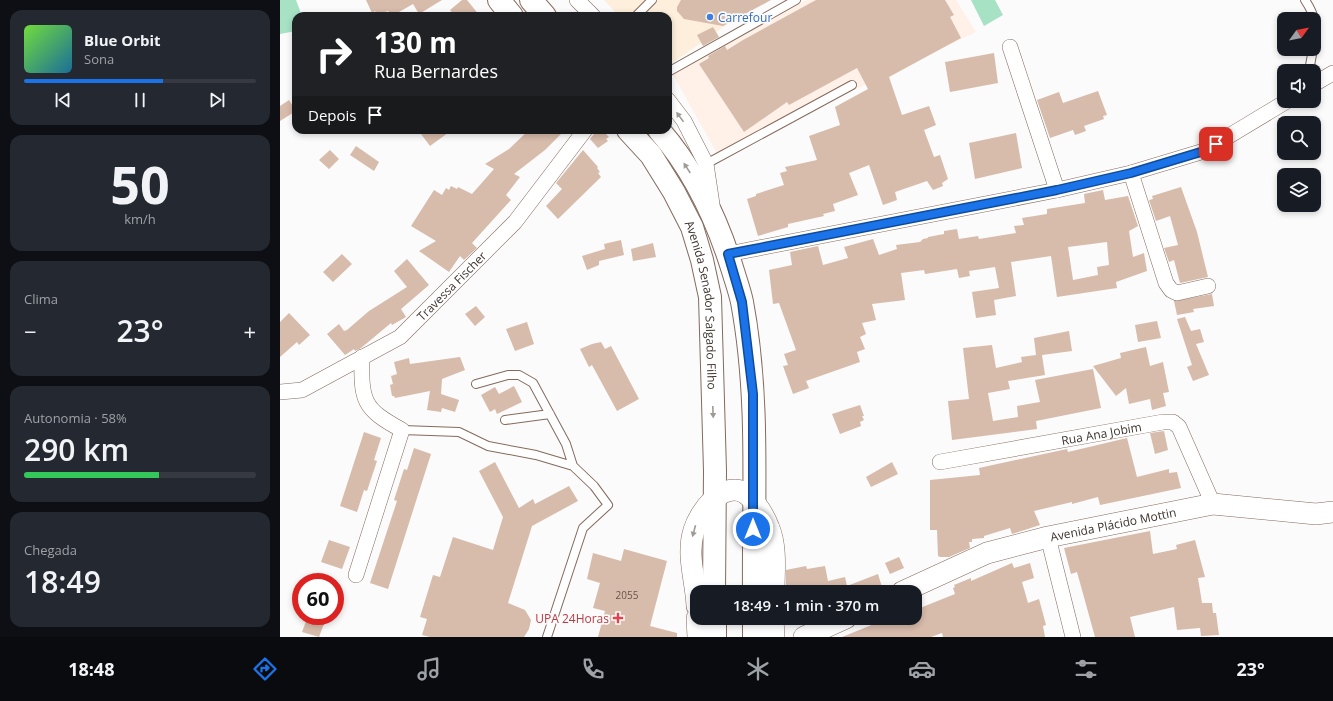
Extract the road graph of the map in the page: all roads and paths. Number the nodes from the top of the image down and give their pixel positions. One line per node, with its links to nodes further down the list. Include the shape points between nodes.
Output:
1 (499, 0): 7 (main road)
2 (532, 0): 8 (main road)
3 (577, 0): 9 (street)
4 (652, 0): 10 (lane)
5 (796, 0): 13 (lane)
6 (1305, 0): 11 (lane)
7 (509, 12)
8 (542, 12)
9 (588, 12)
10 (640, 12)
11 (1313, 12)
12 (1010, 47): 24 (street)
13 (672, 70)
14 (1333, 73): 15 (street)
15 (1321, 80)
16 (852, 85): 22 (lane)
17 (672, 105): 22 (street, one-way to 17, via 684,121)
18 (1277, 107): 23 (street, via 1204,151)
19 (582, 134): 28 (street, Travessa Fischer, via 515,222 400,337)
20 (632, 134): 36 (main road, Avenida Senador Salgado Filho, one-way to 36, via 651,155 674,192 692,227 702,260 710,297)
21 (662, 134): 25 (main road, one-way to 21, via 696,182)
22 (706, 164): 25 (street)
23 (1131, 173): 24 (street); 27 (street, via 1166,283 1177,293)
24 (1057, 190): 26 (street)
25 (715, 218): 26 (main road)
26 (728, 254): 37 (main road, via 742,302 753,394)
27 (1208, 286)
28 (362, 357): 30 (street, Travessa Fischer, via 302,390); 33 (street, via 361,381 371,410 378,417)
29 (476, 384): 31 (lane, via 508,374 523,377 533,383)
30 (280, 392)
31 (550, 414): 32 (lane); 35 (lane, via 566,444)
32 (505, 420)
33 (402, 430): 35 (lane, via 459,432 488,446 536,455); 41 (street)
34 (940, 462): 38 (street, Rua Ana Jobim, via 1173,422 1178,427)
35 (573, 466): 52 (lane, via 594,486 608,505 582,528)
36 (715, 499): 37 (main road, via 724,493 736,491 745,494); 42 (main road, one-way to 42, via 702,511 693,531 691,558); 43 (main road, Avenida Senador Salgado Filho)
37 (753, 503): 44 (main road); 45 (main road, via 770,529 774,551)
38 (1213, 504): 39 (main road, Avenida Plácido Mottin, via 1316,514); 40 (main road, Avenida Plácido Mottin)
39 (1333, 512)
40 (1048, 537): 46 (main road, Avenida Plácido Mottin, via 987,553); 58 (street)
41 (356, 575)
42 (695, 585)
43 (714, 585)
44 (754, 585)
45 (774, 585)
46 (917, 585)
47 (697, 625): 53 (main road)
48 (715, 625): 54 (main road)
49 (754, 625): 55 (main road)
50 (773, 625): 56 (main road)
51 (831, 625): 57 (main road)
52 (547, 637)
53 (698, 637)
54 (715, 637)
55 (754, 637)
56 (774, 637)
57 (804, 637)
58 (1073, 637)

